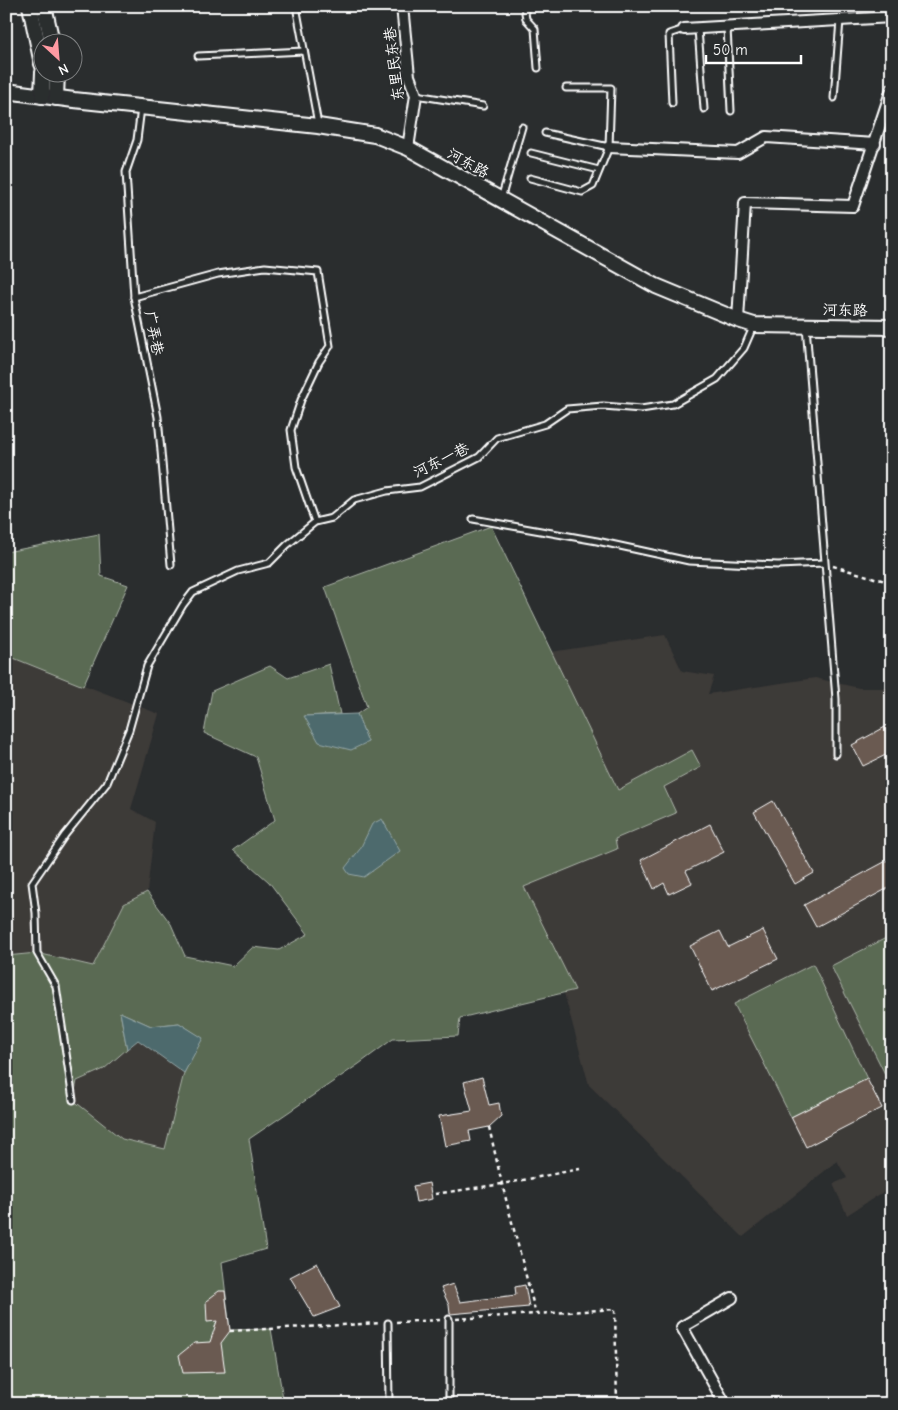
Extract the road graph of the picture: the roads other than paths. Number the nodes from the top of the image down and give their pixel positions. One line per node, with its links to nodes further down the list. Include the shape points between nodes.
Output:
1 (30, 6): 11 (main road)
2 (44, 6): 12 (main road)
3 (296, 6): 13 (lane)
4 (402, 6): 21 (street, 东里民东巷, via 409,76)
5 (524, 6): 15 (lane, via 526,19 535,29)
6 (892, 17): 7 (street)
7 (840, 20): 8 (street); 23 (lane)
8 (727, 26): 9 (street); 28 (lane)
9 (698, 28): 10 (street); 27 (lane)
10 (684, 29): 24 (lane, via 669,34)
11 (35, 32)
12 (50, 32)
13 (304, 52): 14 (lane); 29 (lane)
14 (198, 56)
15 (538, 68)
16 (45, 82): 22 (main road)
17 (54, 82): 22 (main road)
18 (566, 88): 33 (lane, via 611,88)
19 (892, 89): 32 (street)
20 (6, 91): 22 (main road, 河东路)
21 (416, 95): 25 (lane); 34 (street, 东里民东巷)
22 (49, 97): 26 (main road, 河东路)
23 (834, 98)
24 (672, 103)
25 (484, 106)
26 (141, 108): 29 (main road, 河东路); 39 (lane, 广弄巷, via 126,172)
27 (704, 109)
28 (731, 111)
29 (318, 126): 34 (main road, 河东路, via 375,135)
30 (522, 128): 38 (lane)
31 (545, 133): 33 (lane)
32 (875, 144): 33 (street, via 766,137 738,153); 40 (street, via 853,206 745,203)
33 (609, 147): 36 (lane)
34 (408, 148): 38 (main road, 河东路)
35 (531, 153): 36 (lane)
36 (599, 170): 37 (lane, via 593,186 582,192)
37 (530, 178)
38 (501, 200): 40 (main road, 河东路, via 656,286)
39 (134, 297): 45 (lane, via 218,274 265,267 318,272 330,346 300,400 291,430 296,467); 47 (lane, 广弄巷, via 158,417)
40 (738, 320): 41 (main road, 河东路)
41 (754, 325): 42 (main road, 河东路); 45 (lane, 河东一巷, via 744,348 717,379 673,404 642,409 567,408 545,424 496,438 479,457 420,487 354,500 332,518)
42 (806, 326): 43 (main road, 河东路); 46 (lane)
43 (892, 327)
44 (473, 519): 46 (lane, via 689,561 778,565)
45 (315, 522): 49 (lane, 河东一巷, via 269,563 238,572 193,592 147,666 129,730 107,783 32,883 37,953 56,986)
46 (824, 563): 48 (lane, via 836,699)
47 (171, 565)
48 (836, 754)
49 (73, 1100)
50 (732, 1298): 55 (street, via 682,1327)
51 (449, 1319): 54 (lane)
52 (388, 1323): 53 (lane)
53 (389, 1404)
54 (449, 1404)
55 (725, 1404)

